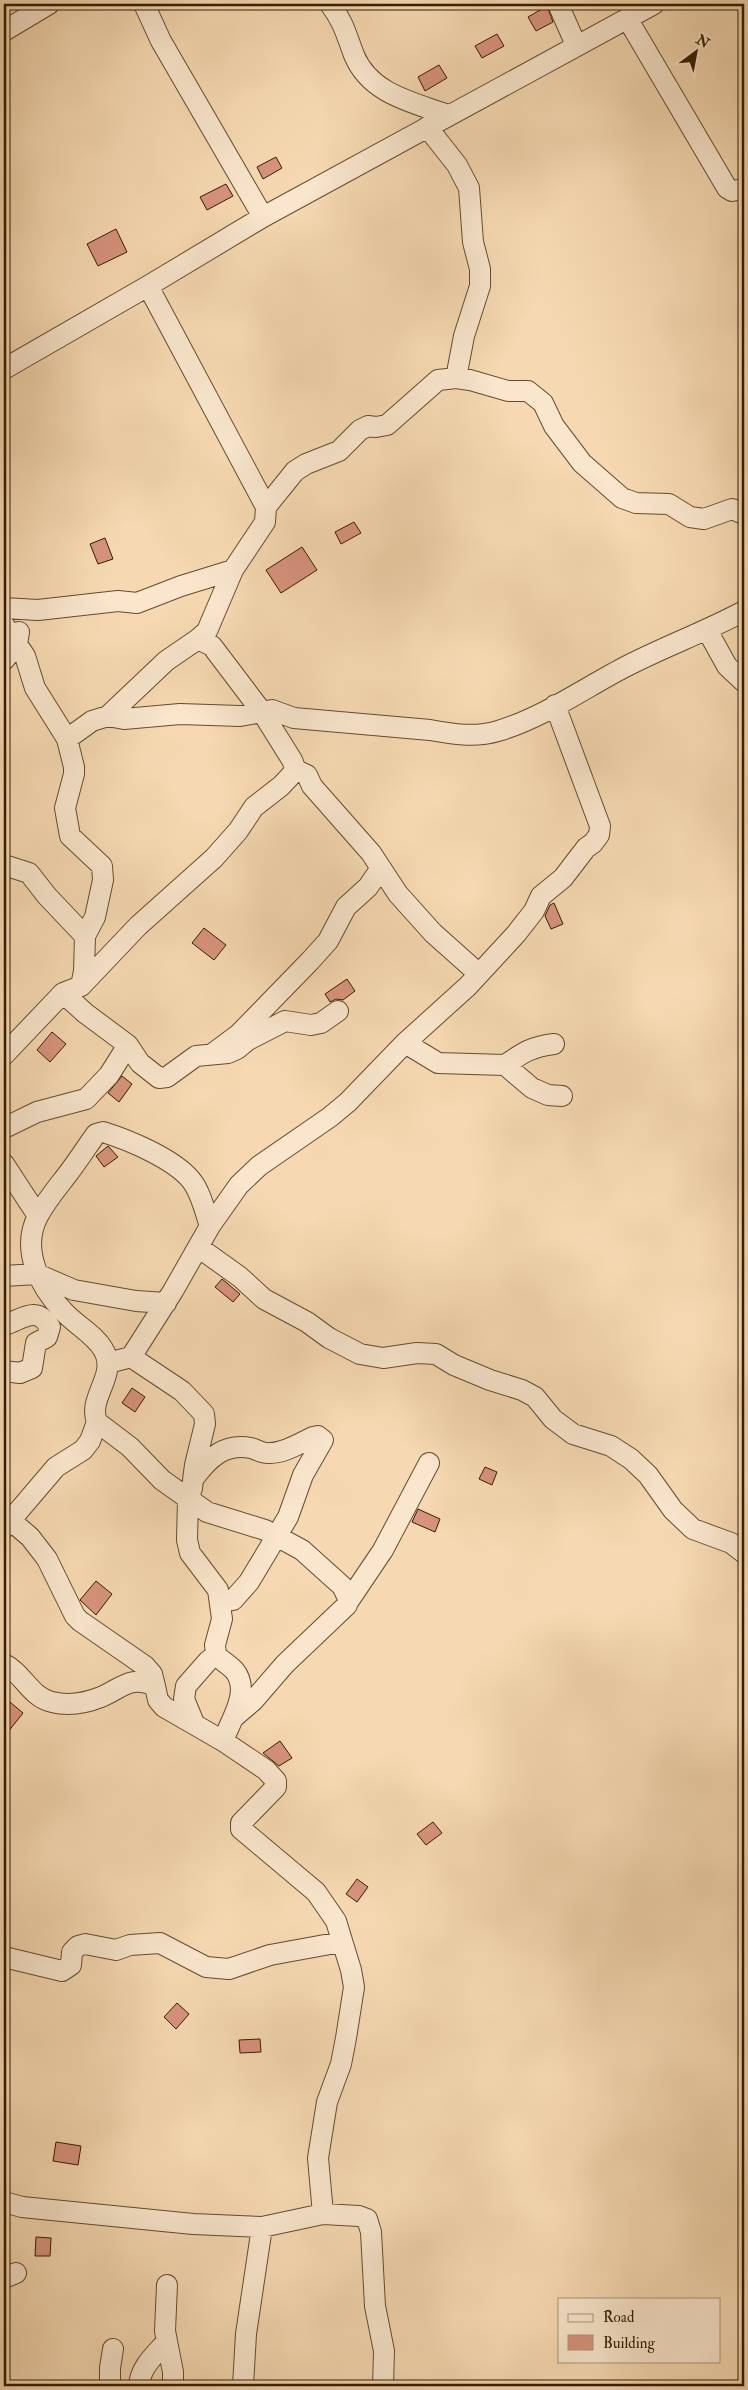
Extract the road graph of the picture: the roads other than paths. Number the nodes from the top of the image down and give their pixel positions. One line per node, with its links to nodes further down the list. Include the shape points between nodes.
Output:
1 (49, 4): 7 (street)
2 (144, 4): 12 (street, via 161,41)
3 (330, 4): 9 (street, via 343,20 363,73 374,85)
4 (558, 4): 8 (street)
5 (654, 4): 6 (street)
6 (627, 18): 8 (street); 11 (street, via 727,188 732,191)
7 (4, 31)
8 (576, 45): 9 (street)
9 (448, 115): 10 (street)
10 (426, 127): 12 (street); 15 (street, via 457,165 469,188 473,242 480,269 480,286 464,336)
11 (744, 189)
12 (263, 217): 13 (street)
13 (148, 286): 14 (street); 16 (street)
14 (4, 369)
15 (456, 378): 16 (street, via 438,380 387,425 360,430 339,451 295,471); 17 (street, via 508,391 528,391 536,396 582,462 622,498 636,503 669,504 690,517 704,519 732,510)
16 (266, 507): 18 (street, via 265,522)
17 (744, 514)
18 (232, 570): 20 (street, via 137,603 118,601); 24 (street)
19 (4, 608): 20 (street)
20 (26, 610): 25 (street)
21 (744, 611): 23 (street)
22 (4, 625): 25 (street)
23 (708, 630): 26 (street, via 727,666); 27 (street, via 625,667)
24 (206, 638): 28 (street); 29 (street, via 166,660)
25 (10, 652): 30 (street, via 31,670 35,688)
26 (744, 682)
27 (555, 705): 28 (street, via 527,720 480,734 331,722 294,718 272,710); 37 (street, via 596,812 599,835 563,878 541,896 516,934)
28 (262, 712): 29 (street, via 240,716 180,714 124,719); 31 (street)
29 (108, 716): 30 (street, via 92,721)
30 (67, 739): 36 (street, via 74,767 65,808 70,836 102,866 103,880 95,917)
31 (296, 770): 33 (street, via 307,775 312,786); 38 (street, via 254,807 214,858)
32 (4, 865): 36 (street, via 29,873)
33 (381, 868): 34 (street); 35 (street)
34 (368, 886): 35 (street); 43 (street, via 346,907 328,941 310,961 239,1034)
35 (396, 890): 37 (street, via 433,933)
36 (85, 936): 38 (street, via 84,971)
37 (479, 974): 40 (street)
38 (72, 990): 42 (street, via 85,1013); 44 (street)
39 (338, 1011): 43 (street, via 321,1023 312,1025 285,1021 248,1040 237,1050)
40 (405, 1043): 45 (street, via 438,1063); 50 (street, via 330,1117 252,1172)
41 (554, 1044): 45 (street, via 525,1051)
42 (128, 1045): 43 (street, via 140,1064 159,1078 167,1077 196,1056); 47 (street, via 109,1075 86,1099 37,1112)
43 (212, 1054)
44 (4, 1055)
45 (505, 1066): 46 (street, via 532,1088 548,1095)
46 (562, 1096)
47 (4, 1128)
48 (4, 1164): 49 (street)
49 (38, 1216): 50 (street, via 96,1134 103,1132 166,1160 192,1180); 52 (street, via 32,1231 32,1255)
50 (210, 1226): 51 (street)
51 (198, 1247): 54 (street); 65 (street, via 264,1298 360,1354 383,1358 436,1354 472,1373 535,1397 553,1419 574,1434 611,1446 631,1458 648,1475 673,1510 694,1528 731,1543)
52 (37, 1274): 53 (street); 54 (street, via 74,1290); 57 (street, via 64,1312 103,1349)
53 (4, 1276)
54 (166, 1303): 56 (street)
55 (4, 1324): 58 (street, via 30,1314 39,1316 50,1327 47,1337 36,1343 32,1368 20,1373)
56 (131, 1357): 57 (street); 61 (street, via 182,1391 204,1414 205,1424)
57 (108, 1363): 59 (street, via 107,1376 95,1408)
58 (4, 1371)
59 (98, 1422): 62 (street); 63 (street, via 83,1450 56,1467)
60 (429, 1464): 67 (street, via 383,1550)
61 (194, 1479): 62 (street); 64 (street, via 213,1456 224,1450 238,1447 270,1453 284,1451 313,1437 322,1437 323,1443 303,1475 294,1503)
62 (188, 1500): 64 (street, via 207,1512); 66 (street, via 187,1540 190,1553 218,1590)
63 (7, 1524): 70 (street, via 30,1537 47,1559 75,1616 145,1666 152,1674)
64 (276, 1536): 66 (street, via 249,1582 233,1600); 67 (street, via 302,1550 342,1586)
65 (744, 1553)
66 (221, 1602): 68 (street, via 222,1619 214,1645)
67 (348, 1602): 71 (street)
68 (216, 1655): 71 (street, via 234,1670 241,1685 240,1701); 72 (street, via 186,1686 184,1699)
69 (4, 1664): 70 (street, via 18,1673 36,1694 50,1702 82,1703 103,1696 122,1684 134,1682 144,1681)
70 (155, 1686): 72 (street, via 158,1700 164,1707)
71 (231, 1720): 73 (street)
72 (194, 1723): 73 (street)
73 (223, 1741): 74 (street, via 266,1770 276,1781 276,1787 241,1823 242,1829 316,1892 336,1921)
74 (341, 1942): 75 (street, via 270,1955 229,1969 206,1967 160,1943 130,1945 116,1950 85,1944 78,1946 72,1952 70,1965 62,1971); 77 (street, via 354,1987 341,2064 327,2102 318,2158)
75 (4, 1957)
76 (4, 2202): 78 (street, via 22,2207 184,2223)
77 (322, 2214): 78 (street); 86 (street, via 360,2216 370,2225 375,2306 384,2351)
78 (262, 2227): 85 (street, via 246,2334)
79 (167, 2285): 80 (street)
80 (167, 2341): 83 (street, via 146,2364); 84 (street)
81 (113, 2349): 82 (street)
82 (110, 2386)
83 (139, 2386)
84 (173, 2386)
85 (243, 2386)
86 (383, 2386)

